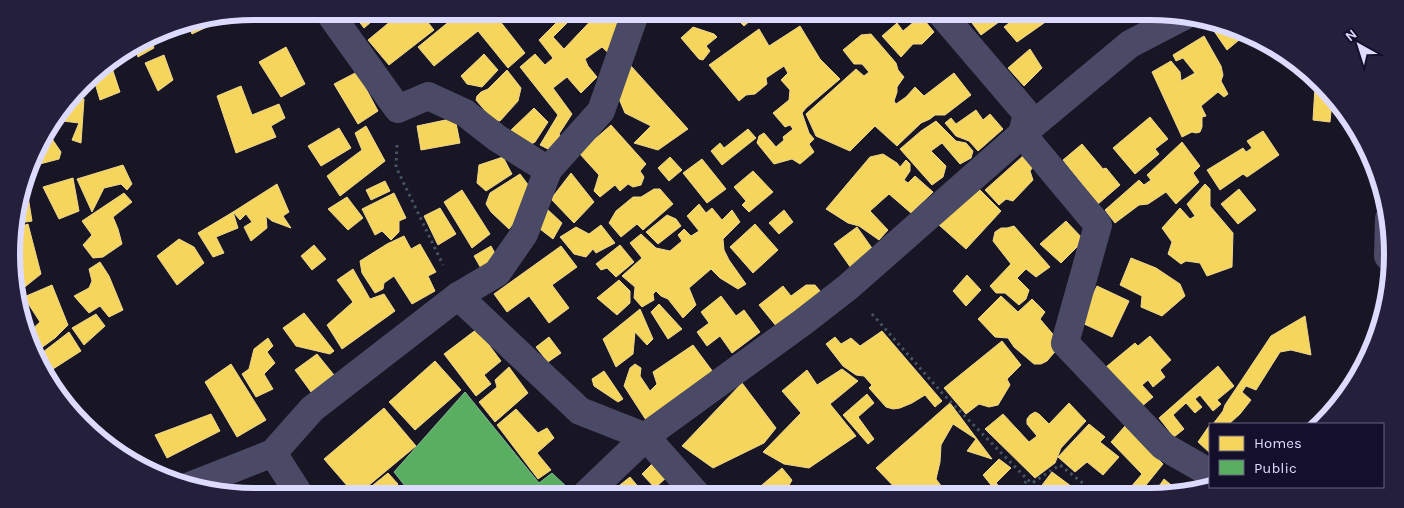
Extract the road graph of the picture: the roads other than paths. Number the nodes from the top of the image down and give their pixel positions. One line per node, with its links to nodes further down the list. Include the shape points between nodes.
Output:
1 (334, 20): 6 (street, via 398,109 428,96 466,114)
2 (633, 20): 6 (street, via 601,111)
3 (947, 20): 5 (street, via 1027,114)
4 (1173, 22): 5 (street, via 1130,44)
5 (1022, 134): 8 (street, via 848,287); 10 (street, via 1098,225 1065,343 1163,446)
6 (548, 170): 7 (street, via 524,234 497,273)
7 (458, 296): 8 (street, via 580,411); 9 (street, via 312,409)
8 (646, 437): 13 (street); 14 (street)
9 (273, 453): 11 (street); 12 (street)
10 (1209, 472)
11 (200, 482)
12 (295, 488)
13 (592, 488)
14 (691, 488)

